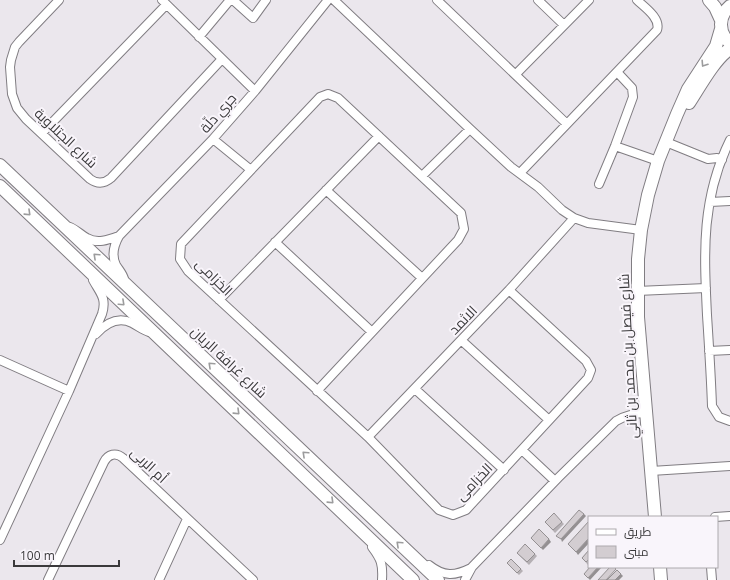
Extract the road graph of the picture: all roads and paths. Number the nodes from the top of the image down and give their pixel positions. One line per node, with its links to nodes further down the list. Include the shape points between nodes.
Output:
1 (59, 0): 26 (street, شارع الجتلاوية, via 15,47 10,67 10,87 14,101)
2 (230, 0): 16 (street)
3 (233, 0): 4 (street, via 253,18)
4 (266, 0)
5 (328, 0): 22 (street, جري دلّة)
6 (334, 0): 25 (street)
7 (438, 0): 21 (street)
8 (538, 0): 14 (street)
9 (589, 0): 14 (street)
10 (637, 0): 20 (street, via 658,21 659,26)
11 (709, 0): 15 (main road, via 715,7)
12 (164, 2): 16 (street); 26 (street)
13 (730, 6): 15 (main road, شارع فيصل بن محمد بن ثاني, via 723,13)
14 (564, 25): 21 (street)
15 (721, 25): 17 (main road, via 723,36); 24 (main road, شارع فيصل بن محمد بن ثاني, one-way to 24, via 716,46 688,90)
16 (199, 37): 19 (street)
17 (730, 43)
18 (730, 49): 24 (main road, شارع فيصل بن محمد بن ثاني, via 723,54)
19 (222, 59): 22 (street); 26 (street, شارع الجتلاوية, via 106,182 93,181)
20 (618, 72): 23 (street); 31 (street, via 632,88 633,97)
21 (516, 74): 23 (street)
22 (255, 91): 28 (street, جري دلّة)
23 (567, 124): 38 (street)
24 (672, 127): 30 (main road, شارع فيصل بن محمد بن ثاني)
25 (470, 129): 38 (street); 39 (street)
26 (42, 133)
27 (379, 136): 37 (street, الخزامى, via 338,98 328,94 320,97); 39 (street, الخزامى); 42 (street)
28 (213, 139): 37 (street); 48 (street, جري دلّة)
29 (730, 140): 33 (street)
30 (666, 142): 32 (street); 34 (main road, شارع فيصل بن محمد بن ثاني)
31 (615, 146): 34 (street); 40 (street)
32 (708, 159): 33 (street); 36 (street)
33 (722, 160): 36 (street)
34 (658, 161): 47 (main road, شارع فيصل بن محمد بن ثاني)
35 (0, 165): 46 (main road, شارع غرافة الريان)
36 (719, 169): 44 (street)
37 (251, 170): 56 (street, الخزامى, via 181,244 180,259 188,271)
38 (520, 173): 45 (street)
39 (422, 176): 51 (street, الخزامى, via 461,213 464,228 458,240)
40 (599, 184)
41 (0, 186): 50 (main road, one-way to 50)
42 (326, 190): 49 (street); 51 (street)
43 (730, 201): 44 (street)
44 (710, 202): 53 (street, via 704,243)
45 (574, 218): 47 (street, via 595,225); 54 (street, الاثمد)
46 (64, 225): 48 (street, via 93,240 108,240); 52 (main road, شارع غرافة الريان, one-way to 46)
47 (641, 230): 55 (main road, شارع فيصل بن محمد بن ثاني)
48 (119, 236): 52 (street, جري دلّة, via 113,256)
49 (275, 242): 56 (street); 58 (street)
50 (92, 274): 57 (main road, one-way to 57); 59 (street, via 104,304)
51 (422, 278): 58 (street, الخزامى)
52 (125, 283): 84 (main road, شارع غرافة الريان, one-way to 52)
53 (706, 288): 55 (street); 62 (street)
54 (509, 290): 60 (street, الاثمد); 68 (street, الخزامى, via 586,361 591,370 588,378)
55 (637, 291): 67 (main road, شارع فيصل بن محمد بن ثاني)
56 (219, 300): 66 (street, الخزامى)
57 (153, 332): 59 (street, via 131,322 119,320 103,326); 82 (main road, one-way to 82)
58 (372, 332): 66 (street, الخزامى)
59 (92, 339): 65 (street)
60 (461, 340): 64 (street, الاثمد); 68 (street)
61 (730, 350): 62 (street)
62 (709, 351): 69 (street, via 712,406 719,417)
63 (0, 360): 65 (street)
64 (415, 389): 70 (street, الاثمد); 73 (street)
65 (69, 391): 81 (street)
66 (317, 391): 70 (street, الخزامى)
67 (646, 413): 74 (main road, شارع فيصل بن محمد بن ثاني); 75 (street, via 625,415 616,421)
68 (549, 420): 71 (street, الخزامى)
69 (730, 421)
70 (368, 437): 73 (street, الخزامى, via 439,510 452,515 466,510)
71 (522, 450): 73 (street, الخزامى); 75 (street)
72 (730, 466): 74 (street)
73 (504, 470)
74 (651, 471): 76 (main road, شارع فيصل بن محمد بن ثاني)
75 (555, 481): 85 (street)
76 (655, 516)
77 (730, 516): 78 (street)
78 (718, 517)
79 (0, 518): 81 (street)
80 (188, 519): 88 (street, أم الربى, via 123,458 116,454 109,456); 89 (street); 90 (street, أم الربى)
81 (8, 522): 83 (street)
82 (368, 537): 91 (street, via 370,545 381,561); 92 (main road)
83 (0, 540)
84 (416, 560): 85 (street, via 449,574); 93 (main road, شارع غرافة الريان)
85 (472, 567): 94 (street)
86 (660, 568): 95 (main road)
87 (711, 568): 96 (street)
88 (48, 580)
89 (159, 580)
90 (253, 580)
91 (382, 580)
92 (413, 580)
93 (438, 580)
94 (465, 580)
95 (661, 580)
96 (712, 580)

